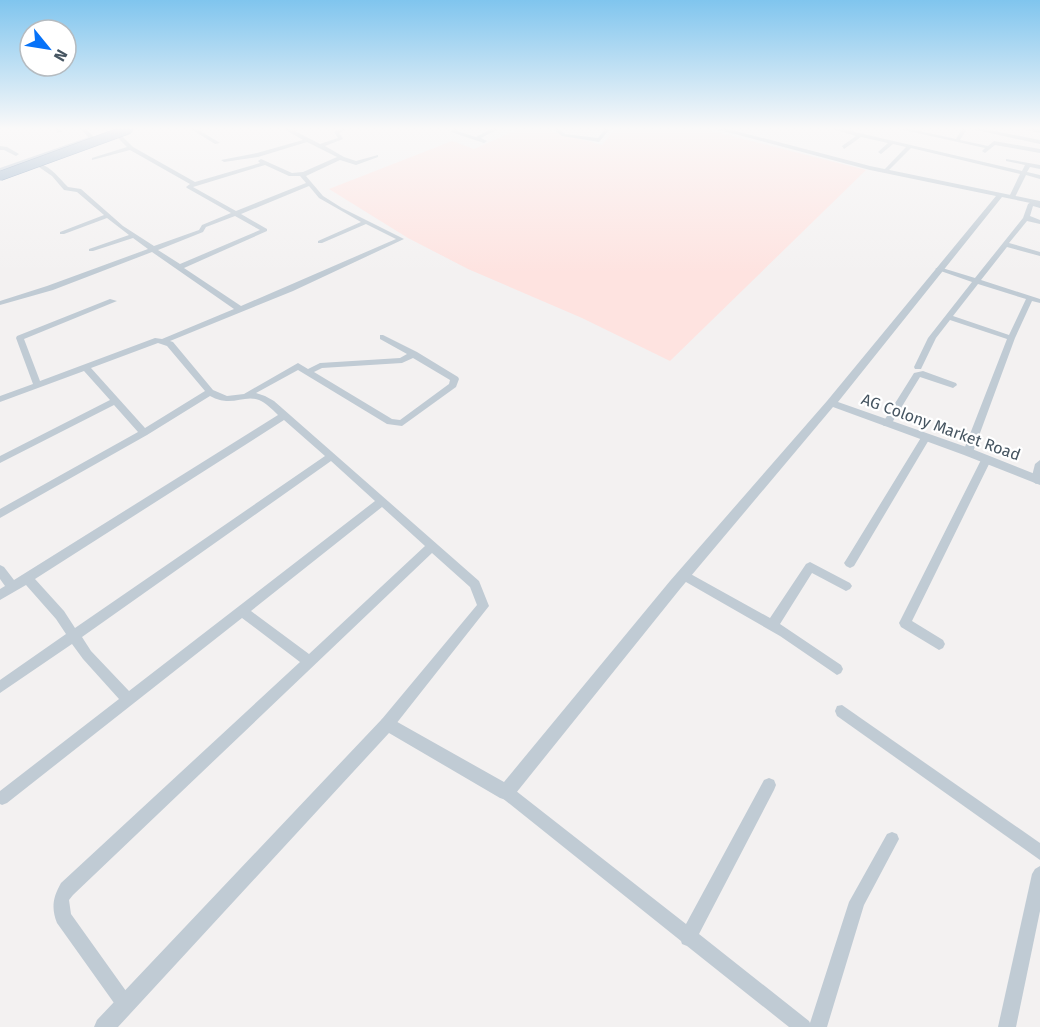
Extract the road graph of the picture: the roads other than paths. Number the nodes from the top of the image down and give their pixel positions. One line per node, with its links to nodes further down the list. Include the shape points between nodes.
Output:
1 (56, 177): 12 (street, via 66,189 79,190)
2 (182, 177): 7 (street)
3 (218, 177): 7 (street)
4 (305, 177): 8 (street)
5 (914, 177): 9 (street)
6 (1020, 177): 9 (street)
7 (194, 184): 11 (street, via 189,186)
8 (309, 184): 11 (street); 15 (street, via 321,197)
9 (1006, 196): 10 (street); 24 (street)
10 (1039, 203): 13 (street, via 1031,204 1026,217)
11 (234, 213): 21 (street); 23 (street, via 265,230)
12 (108, 216): 16 (street); 17 (street)
13 (1029, 219): 14 (street); 19 (street)
14 (1040, 221)
15 (366, 222): 18 (street); 29 (street, via 401,238)
16 (62, 233)
17 (134, 236): 20 (street); 21 (street)
18 (320, 242)
19 (1004, 244): 22 (street); 25 (street)
20 (91, 250)
21 (155, 250): 23 (street); 28 (street)
22 (1040, 254)
23 (180, 267): 29 (street)
24 (939, 269): 25 (street); 44 (street)
25 (976, 281): 26 (street); 30 (street)
26 (1035, 299): 32 (street)
27 (113, 301): 38 (street, via 20,338)
28 (0, 303)
29 (241, 310): 33 (street)
30 (948, 317): 32 (street); 36 (street)
31 (383, 337): 34 (street)
32 (1011, 338): 49 (street)
33 (163, 341): 35 (street); 40 (street)
34 (414, 354): 37 (street, via 402,360 320,366); 37 (street, via 454,376 455,382 399,424)
35 (85, 366): 38 (street); 43 (street)
36 (918, 367)
37 (308, 372): 41 (street, via 298,366)
38 (37, 384): 42 (street)
39 (953, 385): 46 (street, via 917,375)
40 (210, 392): 41 (street, via 223,400); 47 (street)
41 (245, 396): 45 (street, via 263,397)
42 (0, 399)
43 (115, 401): 47 (street); 51 (street)
44 (831, 403): 46 (street, AG Colony Market Road); 60 (street)
45 (283, 416): 50 (street); 61 (street)
46 (887, 424): 48 (street, AG Colony Market Road)
47 (144, 433): 56 (street)
48 (925, 438): 49 (street, AG Colony Market Road); 58 (street)
49 (968, 452): 52 (street, AG Colony Market Road)
50 (330, 457): 55 (street); 67 (street)
51 (0, 460)
52 (986, 460): 54 (street, AG Colony Market Road); 68 (street, via 905,623)
53 (1040, 464): 54 (street)
54 (1038, 481)
55 (381, 502): 57 (street); 65 (street)
56 (0, 514)
57 (432, 546): 69 (street); 74 (street, via 475,584 483,606)
58 (850, 563)
59 (0, 570): 63 (street)
60 (683, 575): 66 (street); 76 (street)
61 (27, 578): 63 (street); 67 (street, via 60,615)
62 (846, 586): 66 (street, via 810,567)
63 (13, 587): 64 (street)
64 (0, 595)
65 (242, 611): 69 (street); 72 (street)
66 (772, 626): 70 (street)
67 (71, 635): 71 (street); 72 (street)
68 (939, 644)
69 (308, 661): 82 (street, via 76,878 61,899 63,916)
70 (837, 669)
71 (0, 687)
72 (128, 699): 77 (street)
73 (842, 711): 79 (street)
74 (387, 724): 76 (street); 82 (street)
75 (769, 785): 81 (street)
76 (506, 792): 81 (street)
77 (2, 798)
78 (892, 839): 85 (street, via 856,902)
79 (1040, 852)
80 (1040, 874): 86 (street)
81 (688, 938): 84 (street)
82 (126, 1004): 83 (street)
83 (104, 1027)
84 (803, 1027)
85 (818, 1027)
86 (1007, 1027)

